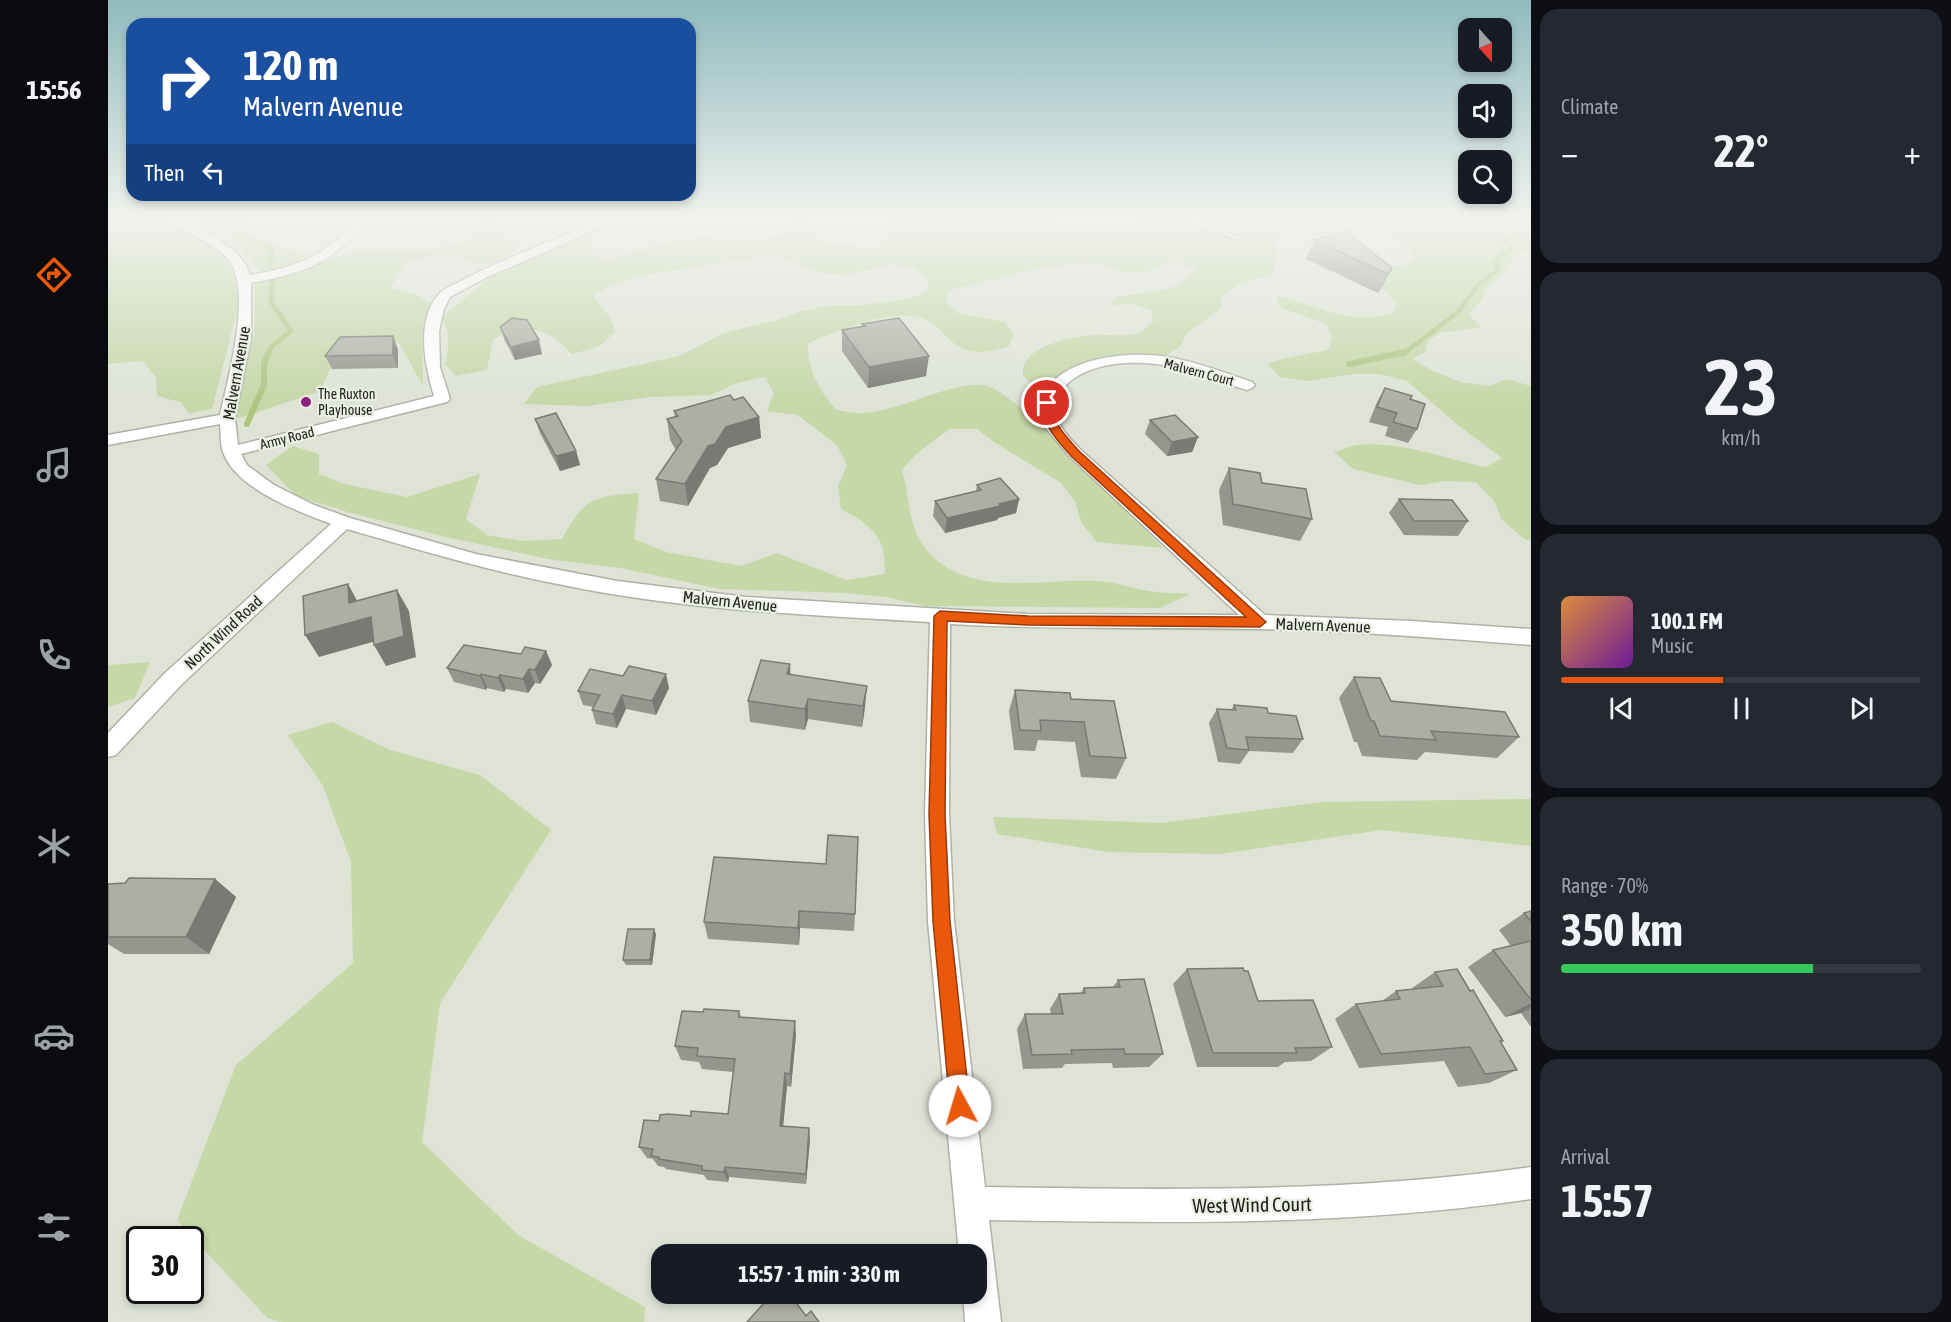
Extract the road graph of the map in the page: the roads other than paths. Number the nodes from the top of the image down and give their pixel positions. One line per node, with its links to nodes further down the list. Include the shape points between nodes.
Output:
1 (245, 280): 4 (street, Malvern Avenue, via 244,339)
2 (471, 281): 6 (street, Army Road, via 446,295 432,331 433,367 442,399)
3 (1247, 385): 9 (street, Malvern Court, via 1170,362 1116,361 1091,366 1059,382 1047,403 1047,415 1055,431 1075,453)
4 (227, 418): 5 (street); 6 (street, Malvern Avenue)
5 (108, 440)
6 (231, 452): 7 (street, Malvern Avenue, via 241,468 268,489)
7 (344, 522): 8 (street, Malvern Avenue, via 476,560 617,588 812,609); 11 (street, North Wind Road, via 172,679)
8 (940, 616): 9 (street, Malvern Avenue, via 1028,621); 13 (street, via 937,814 941,921)
9 (1260, 622): 10 (street, Malvern Avenue)
10 (1531, 637)
11 (108, 748)
12 (1531, 1183): 13 (street, West Wind Court, via 1383,1202 1279,1206)
13 (972, 1203): 14 (street)
14 (983, 1322)

